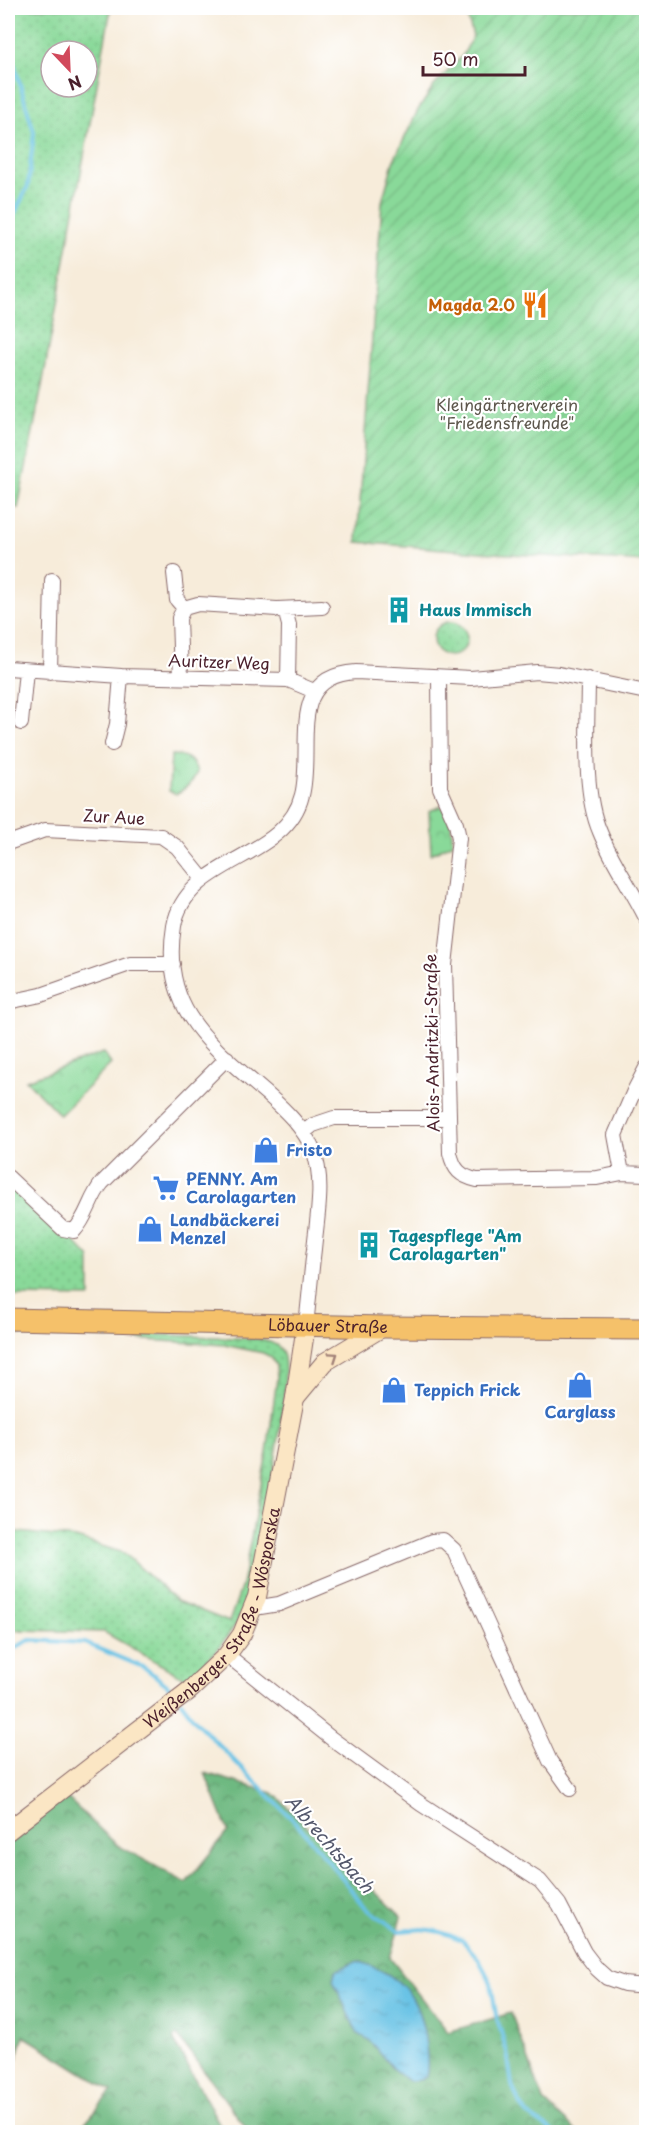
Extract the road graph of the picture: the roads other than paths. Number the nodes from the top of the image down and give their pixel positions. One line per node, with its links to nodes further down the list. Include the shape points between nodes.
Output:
1 (174, 573): 4 (street, via 177,600)
2 (52, 580): 8 (street)
3 (322, 607): 5 (street)
4 (184, 608): 5 (street, via 198,604); 10 (street, via 179,618)
5 (278, 609): 13 (street, via 286,614 289,625)
6 (8, 668): 7 (street, Auritzer Weg)
7 (26, 670): 8 (street, Auritzer Weg); 16 (street)
8 (50, 672): 9 (street, Auritzer Weg)
9 (121, 676): 10 (street, Auritzer Weg); 17 (street)
10 (181, 677): 13 (street, Auritzer Weg)
11 (440, 677): 12 (street, via 537,672); 14 (street, via 340,673); 25 (street, Alois-Andritzki-Straße, via 440,788 459,838 445,965)
12 (588, 679): 15 (street); 20 (street, via 592,806 599,832)
13 (288, 680): 14 (street, Auritzer Weg)
14 (314, 691): 19 (street, via 308,703 306,778 299,806 278,833)
15 (646, 692)
16 (21, 723)
17 (112, 744)
18 (8, 843): 19 (street, Zur Aue, via 45,830 160,836 177,847)
19 (203, 879): 21 (street, via 176,916)
20 (646, 918)
21 (173, 964): 22 (street, via 130,964 41,995); 23 (street, via 183,1008)
22 (8, 1002)
23 (227, 1058): 26 (street); 29 (street, via 102,1183 92,1196 84,1220 74,1231 63,1228)
24 (646, 1068): 27 (street, via 615,1135)
25 (449, 1118): 26 (street, via 334,1118); 27 (street, Alois-Andritzki-Straße, via 452,1163 468,1178 597,1178)
26 (304, 1132): 31 (street, via 317,1161 319,1183)
27 (622, 1173): 28 (street, Alois-Andritzki-Straße)
28 (646, 1173)
29 (8, 1177)
30 (8, 1319): 31 (main road, Löbauer Straße)
31 (306, 1325): 32 (main road, Löbauer Straße); 34 (main road, Weißenberger Straße - Wósporska)
32 (383, 1327): 33 (main road, Löbauer Straße); 34 (main road, Weißenberger Straße - Wósporska, one-way to 32, via 326,1362)
33 (646, 1329)
34 (295, 1398): 35 (main road, Weißenberger Straße - Wósporska)
35 (254, 1608): 36 (main road, Weißenberger Straße - Wósporska); 37 (street, via 279,1604 432,1541 443,1540 453,1551 550,1761)
36 (227, 1655): 38 (main road, Weißenberger Straße - Wósporska, via 154,1719); 39 (street, via 422,1804 540,1881 559,1904 584,1952 607,1978)
37 (570, 1789)
38 (8, 1831)
39 (646, 1986)

